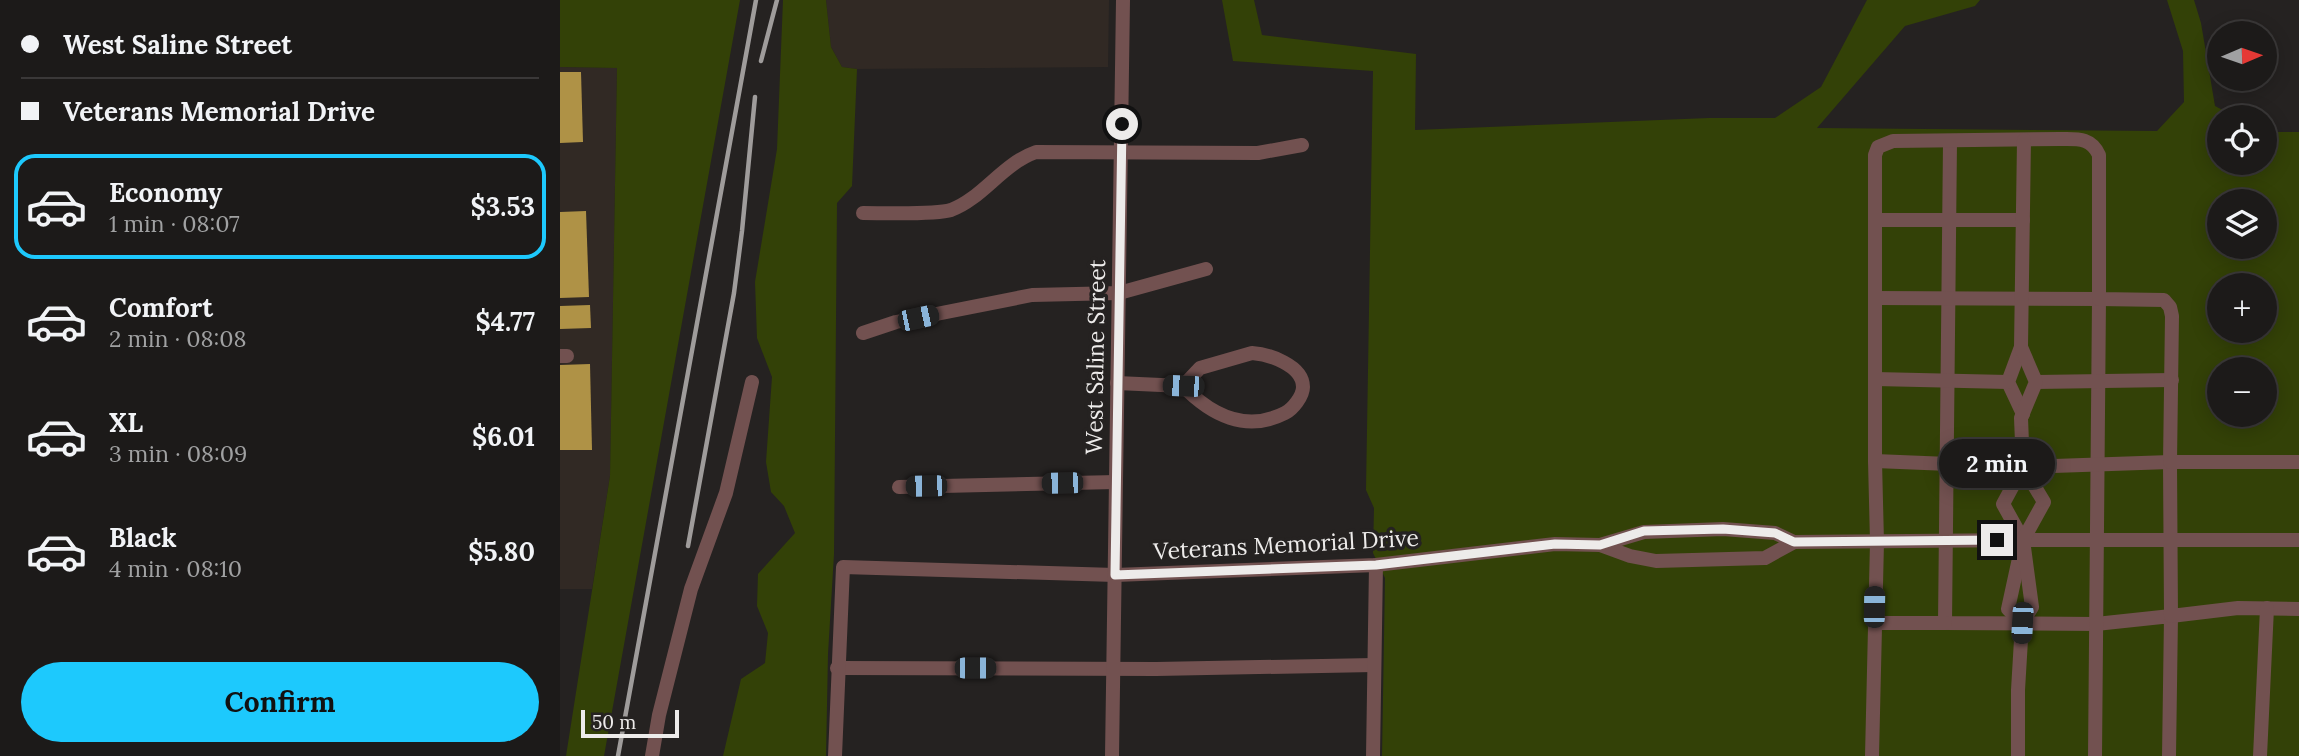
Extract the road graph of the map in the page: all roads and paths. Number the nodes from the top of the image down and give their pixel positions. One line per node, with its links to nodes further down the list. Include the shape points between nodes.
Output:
1 (1124, 0): 5 (street, West Saline Street)
2 (2024, 140): 3 (street); 9 (street); 15 (street, via 2085,140 2095,146 2099,155)
3 (1950, 142): 7 (street, via 1893,141 1878,146); 8 (street)
4 (1302, 145): 5 (street, via 1258,153)
5 (1122, 152): 6 (street, via 1036,152 1018,158 948,211); 11 (street, West Saline Street)
6 (863, 213)
7 (1875, 220): 8 (street); 12 (street)
8 (1949, 220): 9 (street); 13 (street)
9 (2023, 220): 14 (street)
10 (1206, 269): 11 (street)
11 (1119, 293): 16 (street, via 1032,295); 25 (street, West Saline Street)
12 (1875, 298): 13 (street); 18 (street)
13 (1948, 299): 14 (street); 19 (street)
14 (2022, 299): 15 (street); 17 (street)
15 (2099, 299): 20 (street, via 2164,300 2172,316); 21 (street)
16 (863, 332)
17 (2021, 347): 23 (street); 24 (street)
18 (1875, 379): 19 (street); 28 (street)
19 (1948, 380): 23 (street); 31 (street)
20 (2172, 380): 21 (street); 30 (street)
21 (2099, 381): 24 (street); 32 (street)
22 (752, 382): 56 (street, via 726,493 691,589)
23 (2008, 382): 27 (street)
24 (2036, 382): 27 (street)
25 (1117, 383): 26 (street); 34 (street, West Saline Street)
26 (1183, 386): 26 (street, via 1219,414 1255,422 1289,411 1303,387 1300,376 1286,363 1268,354 1252,353 1200,368)
27 (2023, 414): 33 (street)
28 (1875, 461): 31 (street); 42 (street)
29 (2299, 461): 30 (street)
30 (2170, 462): 32 (street); 38 (street)
31 (1947, 464): 33 (street); 40 (street)
32 (2098, 464): 33 (street); 37 (street)
33 (2022, 467): 36 (street, via 2003,504); 36 (street, via 2044,502)
34 (1116, 482): 35 (street); 45 (street, West Saline Street)
35 (899, 487)
36 (2023, 540): 37 (street, Veterans Memorial Drive); 40 (street, Veterans Memorial Drive); 51 (street, via 2032,607); 51 (street, via 2008,609)
37 (2097, 540): 38 (street, Veterans Memorial Drive); 52 (street)
38 (2169, 540): 39 (street, Veterans Memorial Drive); 48 (street)
39 (2299, 540)
40 (1946, 541): 42 (street, Veterans Memorial Drive); 50 (street)
41 (1794, 542): 42 (street, Veterans Memorial Drive); 43 (street, Veterans Memorial Drive, via 1775,533 1723,529 1644,531); 43 (street, Veterans Memorial Drive, via 1765,558 1656,561)
42 (1877, 542): 49 (street)
43 (1600, 545): 44 (street, Veterans Memorial Drive, via 1555,544)
44 (1376, 565): 45 (street, Veterans Memorial Drive); 53 (street)
45 (1115, 575): 54 (street, Veterans Memorial Drive, via 843,567); 55 (street, West Saline Street)
46 (2267, 608): 47 (street); 48 (street); 64 (street)
47 (2299, 609)
48 (2171, 616): 52 (street); 63 (street)
49 (1874, 623): 50 (street); 60 (street)
50 (1945, 623): 51 (street)
51 (2022, 623): 52 (street); 61 (street)
52 (2096, 624): 62 (street)
53 (1374, 665): 55 (street); 59 (street)
54 (837, 668): 55 (street); 57 (street)
55 (1114, 669): 58 (street, West Saline Street)
56 (652, 756)
57 (835, 756)
58 (1112, 756)
59 (1373, 756)
60 (1872, 756)
61 (2018, 756)
62 (2095, 756)
63 (2169, 756)
64 (2260, 756)

